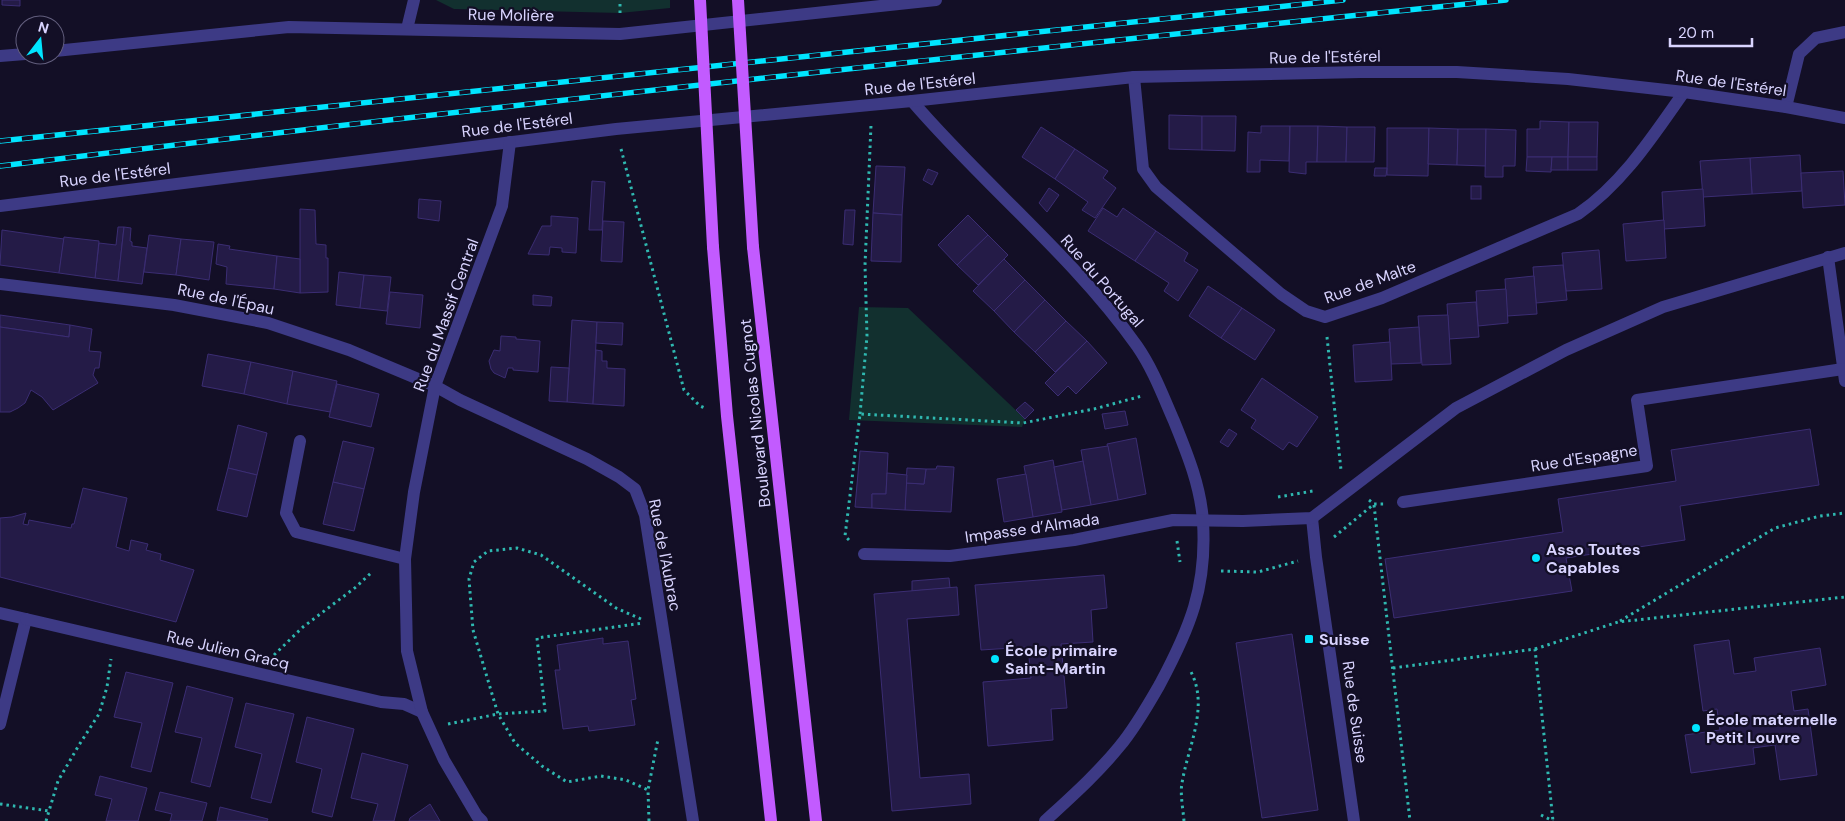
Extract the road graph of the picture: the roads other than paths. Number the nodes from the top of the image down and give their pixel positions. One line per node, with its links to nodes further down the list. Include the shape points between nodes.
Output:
1 (414, 0): 6 (street)
2 (700, 0): 36 (main road, Boulevard Nicolas Cugnot, bridge, via 713,247 727,416)
3 (738, 0): 37 (main road, Boulevard Nicolas Cugnot, bridge, via 753,247)
4 (936, 0): 5 (street, Rue Molière)
5 (863, 4): 6 (street, Rue Molière, via 620,34)
6 (407, 29): 8 (street, Rue Molière, via 289,27)
7 (1845, 32): 14 (street, via 1816,38 1799,54)
8 (65, 50)
9 (15, 55): 10 (street)
10 (0, 56)
11 (1134, 77): 12 (street, Rue de l'Estérel, via 1457,72 1568,79); 12 (street, Rue de Malte, via 1142,169 1156,187 1281,294 1306,311 1325,317 1382,298 1578,214 1594,203 1632,164); 13 (street, Rue de l'Estérel)
12 (1684, 92): 14 (street, Rue de l'Estérel)
13 (912, 101): 16 (street, Rue de l'Estérel); 27 (street, Rue du Portugal, via 1093,291 1138,348 1161,391 1184,446 1197,486)
14 (1786, 107): 15 (street, Rue de l'Estérel)
15 (1845, 118)
16 (510, 142): 17 (street, Rue de l'Estérel); 23 (street, Rue du Massif Central, via 502,206)
17 (0, 206)
18 (1845, 254): 19 (street)
19 (1828, 257): 21 (street); 26 (street, via 1663,307 1566,350 1456,408)
20 (0, 284): 23 (street, Rue de l'Épau, via 174,305 268,324 349,350)
21 (1842, 328): 22 (street)
22 (1844, 375): 25 (street, Rue d'Espagne, via 1637,400 1647,466)
23 (436, 386): 29 (street, Rue du Massif Central, via 414,492); 35 (street, Rue de l'Aubrac, via 587,459 635,489 645,514)
24 (300, 441): 29 (street, via 286,513 296,532)
25 (1403, 502)
26 (1312, 518): 27 (street, Impasse d’Almada); 39 (street, Rue de Suisse)
27 (1203, 521): 28 (street, Impasse d’Almada, via 1173,520 1074,540 950,556); 38 (street, Rue du Portugal, via 1203,570 1194,612 1178,650 1150,702 1120,746)
28 (864, 554)
29 (405, 559): 32 (street, Rue du Massif Central, via 406,651)
30 (0, 613): 31 (street, Rue Julien Gracq)
31 (26, 619): 32 (street, Rue Julien Gracq, via 381,702 404,704); 33 (street)
32 (422, 712): 34 (street, Rue du Massif Central, via 444,760)
33 (0, 724)
34 (482, 821)
35 (693, 821)
36 (772, 821)
37 (816, 821)
38 (1045, 821)
39 (1354, 821)

